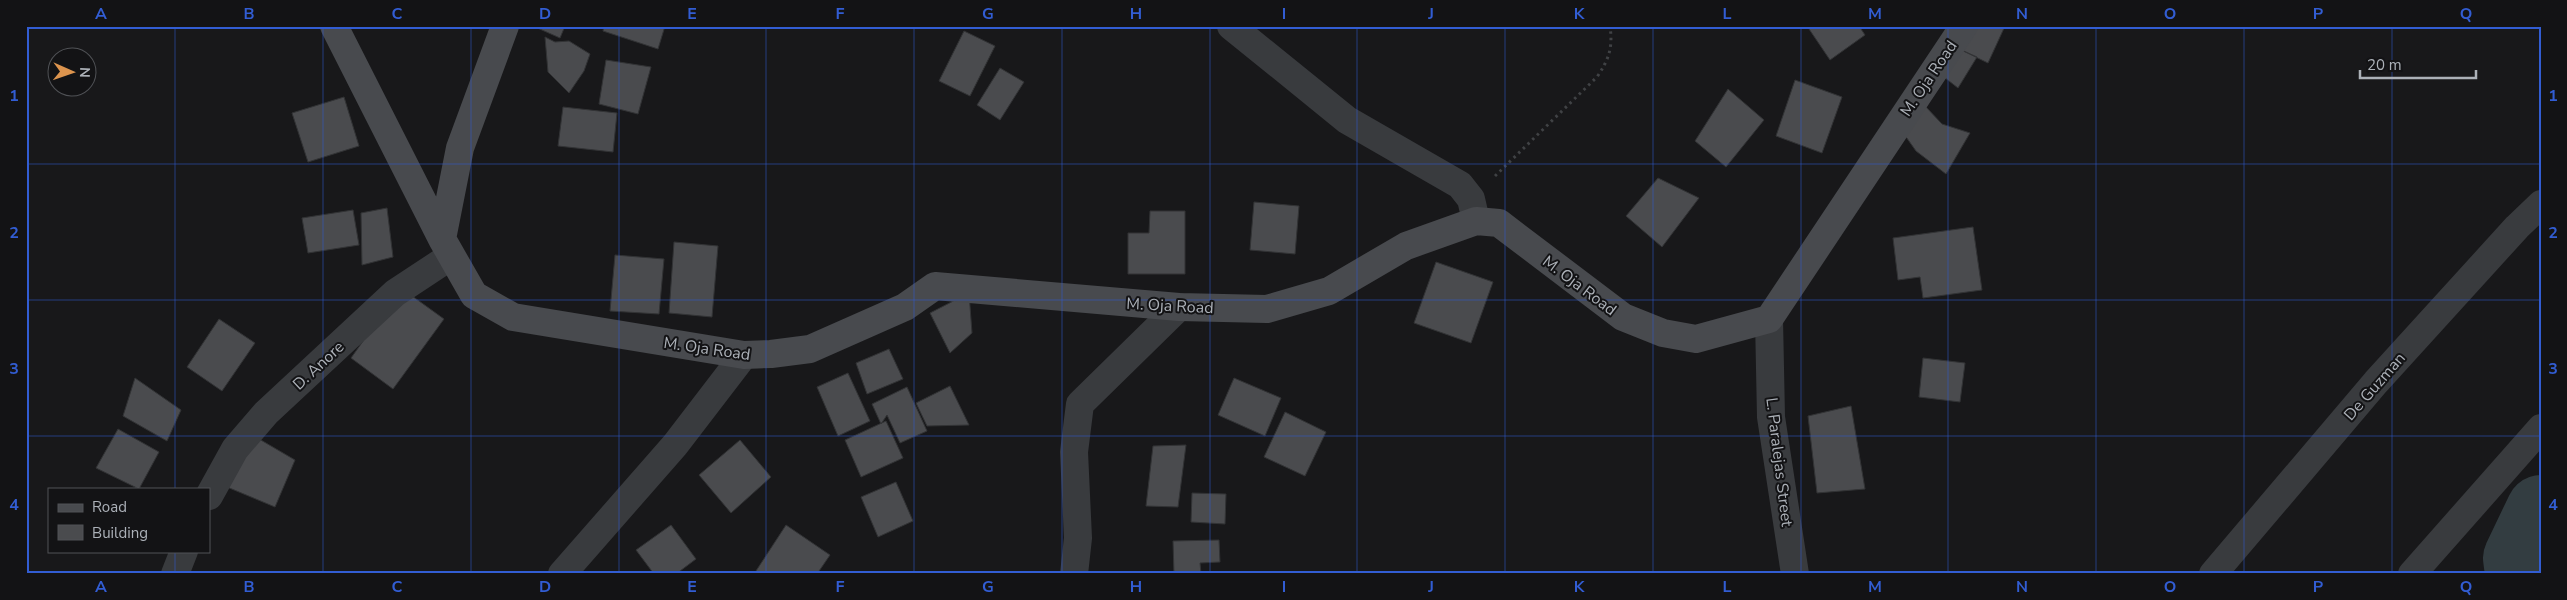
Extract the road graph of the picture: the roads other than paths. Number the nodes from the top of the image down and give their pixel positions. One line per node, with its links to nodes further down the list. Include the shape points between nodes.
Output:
1 (334, 26): 7 (street, M. Oja Road)
2 (505, 26): 7 (street, via 460,148)
3 (1231, 26): 6 (street, via 1347,120 1460,184 1471,199)
4 (1964, 26): 9 (street, M. Oja Road)
5 (2541, 204): 18 (street, De Guzman, via 2376,382)
6 (1476, 221): 8 (street, M. Oja Road, via 1406,246 1329,291 1267,309); 9 (street, M. Oja Road, via 1499,223 1623,317 1663,333 1696,339)
7 (447, 247): 10 (street, M. Oja Road, via 474,295 514,317); 12 (street, D. Anore, via 266,413 235,449)
8 (1179, 307): 10 (street, M. Oja Road, via 935,286 904,307 810,349); 16 (street, via 1080,404 1074,452 1078,538)
9 (1769, 319): 17 (street, L. Paralejas Street, via 1771,417)
10 (744, 355): 15 (street, via 675,444)
11 (2541, 428): 19 (street)
12 (210, 494)
13 (184, 552): 14 (street)
14 (175, 574)
15 (562, 574)
16 (1074, 574)
17 (1795, 574)
18 (2213, 574)
19 (2412, 574)

